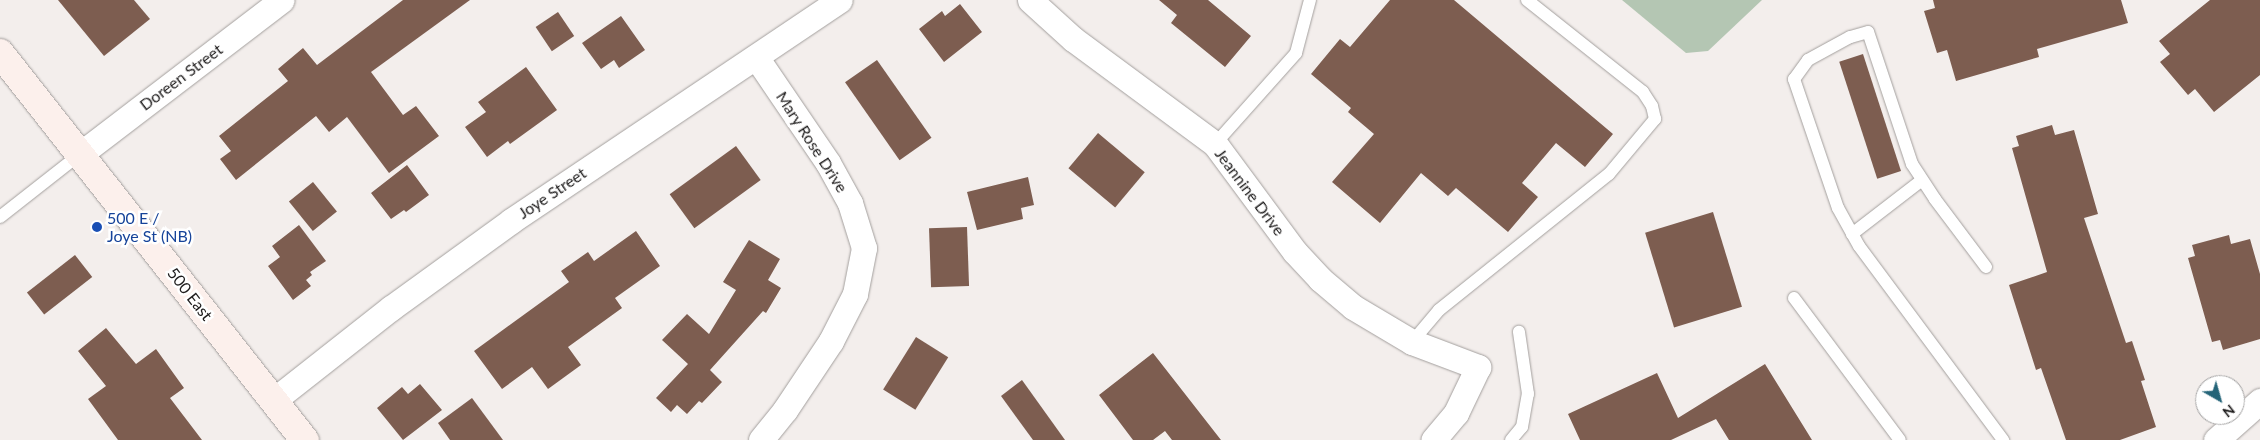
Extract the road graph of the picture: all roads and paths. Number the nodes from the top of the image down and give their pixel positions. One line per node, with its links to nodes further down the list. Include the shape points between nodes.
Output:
1 (282, 0): 9 (street, Doreen Street)
2 (840, 0): 7 (street, Joye Street)
3 (1030, 0): 8 (street, Jeannine Drive, via 1073,39)
4 (1310, 0): 8 (lane, via 1296,54)
5 (1527, 0): 16 (lane, via 1643,92 1652,106 1655,119 1609,174 1439,310)
6 (0, 53): 9 (street, 500 East)
7 (756, 57): 17 (street, Joye Street, via 511,221 390,308); 20 (street, Mary Rose Drive, via 828,163 850,203 864,248 855,294 831,341)
8 (1215, 144): 16 (street, Jeannine Drive, via 1295,252 1320,279 1353,308)
9 (80, 155): 11 (lane); 17 (street, 500 East)
10 (1922, 180): 12 (lane); 12 (lane, via 1912,164 1868,32 1850,37 1808,60 1794,78 1838,208); 13 (lane)
11 (0, 217)
12 (1852, 234): 24 (lane)
13 (1986, 266)
14 (1794, 298): 23 (lane)
15 (1519, 332): 22 (lane, via 1528,394 1522,427)
16 (1412, 342): 21 (street, Jeannine Drive, via 1478,367 1456,413)
17 (274, 400): 19 (street, 500 East)
18 (2260, 401): 25 (street)
19 (305, 440)
20 (761, 440)
21 (1433, 440)
22 (1511, 440)
23 (1900, 440)
24 (2003, 440)
25 (2216, 440)

